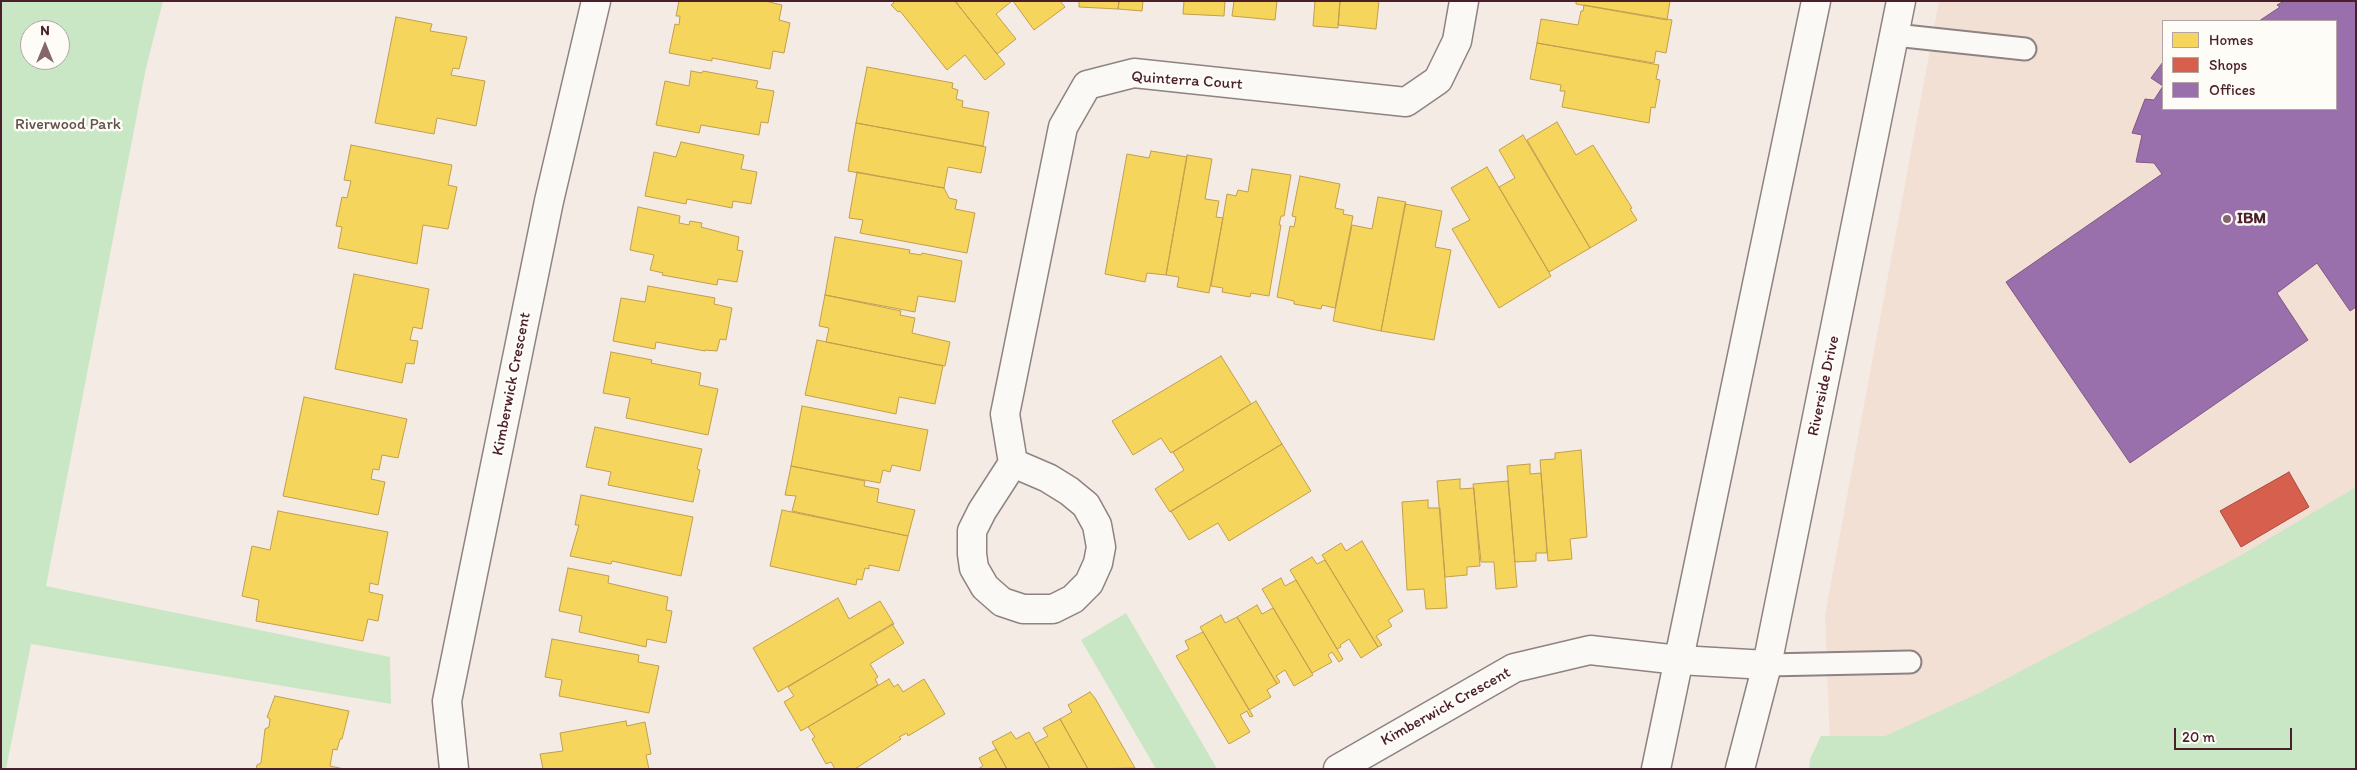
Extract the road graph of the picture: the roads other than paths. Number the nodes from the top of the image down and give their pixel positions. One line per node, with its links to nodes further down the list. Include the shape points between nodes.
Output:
1 (596, 1): 11 (street, Kimberwick Crescent, via 549,201 447,701)
2 (1464, 1): 7 (street, Quinterra Court, via 1457,40 1438,80 1406,102 1134,73 1087,85 1063,127 1005,414)
3 (1816, 1): 8 (street)
4 (1901, 1): 5 (street, Riverside Drive)
5 (1895, 35): 6 (lane); 10 (street, Riverside Drive)
6 (2026, 49)
7 (1013, 463): 7 (street, via 972,531 974,568 985,587 1002,602 1023,610 1053,609 1073,599 1089,583 1098,563 1097,524 1086,505 1069,491)
8 (1679, 660): 10 (street, Kimberwick Crescent); 12 (street, Kimberwick Crescent, via 1590,650 1514,668); 13 (street)
9 (1910, 662): 10 (lane)
10 (1767, 665): 14 (street, Riverside Drive)
11 (454, 769)
12 (1338, 769)
13 (1656, 769)
14 (1740, 769)

